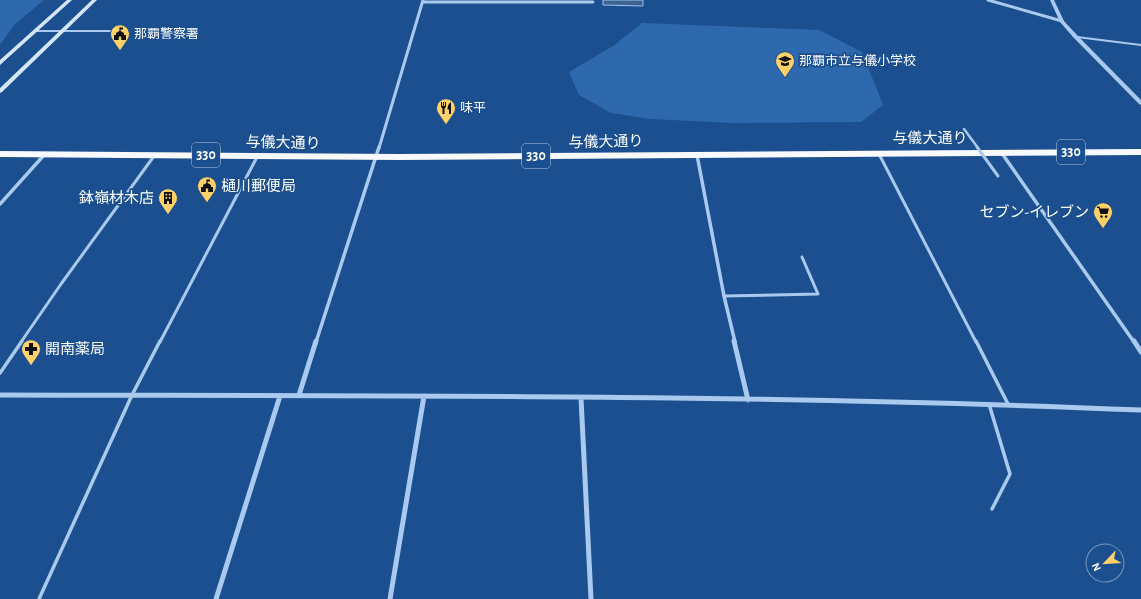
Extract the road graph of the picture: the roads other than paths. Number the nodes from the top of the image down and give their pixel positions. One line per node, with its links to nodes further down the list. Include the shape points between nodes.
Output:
1 (70, 0): 10 (main road)
2 (95, 0): 11 (main road)
3 (988, 0): 8 (street)
4 (1052, 0): 8 (street)
5 (423, 1): 6 (street); 26 (street)
6 (556, 1): 7 (street)
7 (593, 1)
8 (1062, 21): 12 (street)
9 (116, 31): 11 (lane)
10 (35, 32): 11 (lane); 14 (main road)
11 (62, 32): 15 (main road)
12 (1075, 36): 13 (lane); 16 (street)
13 (1141, 45)
14 (0, 62)
15 (0, 91)
16 (1141, 103)
17 (964, 129): 27 (street, bridge)
18 (1001, 152): 19 (highway, 与儀大通り / 330); 20 (highway, 与儀大通り / 330); 31 (street)
19 (1141, 152)
20 (878, 153): 23 (highway, 与儀大通り / 330); 41 (lane)
21 (0, 154): 22 (highway, 与儀大通り / 330)
22 (45, 154): 24 (highway, 与儀大通り / 330); 28 (street)
23 (697, 154): 26 (highway, 与儀大通り / 330); 30 (street)
24 (155, 155): 25 (highway, 与儀大通り / 330); 32 (lane, via 61,284)
25 (257, 157): 26 (highway, 与儀大通り / 330); 34 (lane)
26 (375, 158): 35 (street)
27 (998, 176)
28 (0, 204)
29 (802, 257): 30 (lane, via 818,294)
30 (724, 296): 39 (street)
31 (1141, 352)
32 (0, 374)
33 (0, 395): 34 (street)
34 (132, 395): 36 (street); 44 (lane)
35 (299, 395): 36 (street); 37 (street)
36 (280, 396): 45 (street)
37 (424, 396): 38 (street); 46 (street)
38 (581, 398): 39 (street); 47 (street)
39 (748, 400): 40 (street)
40 (989, 404): 41 (street); 43 (lane, via 1010,474)
41 (1008, 404): 42 (street)
42 (1141, 410)
43 (992, 509)
44 (39, 599)
45 (216, 599)
46 (390, 599)
47 (591, 599)

